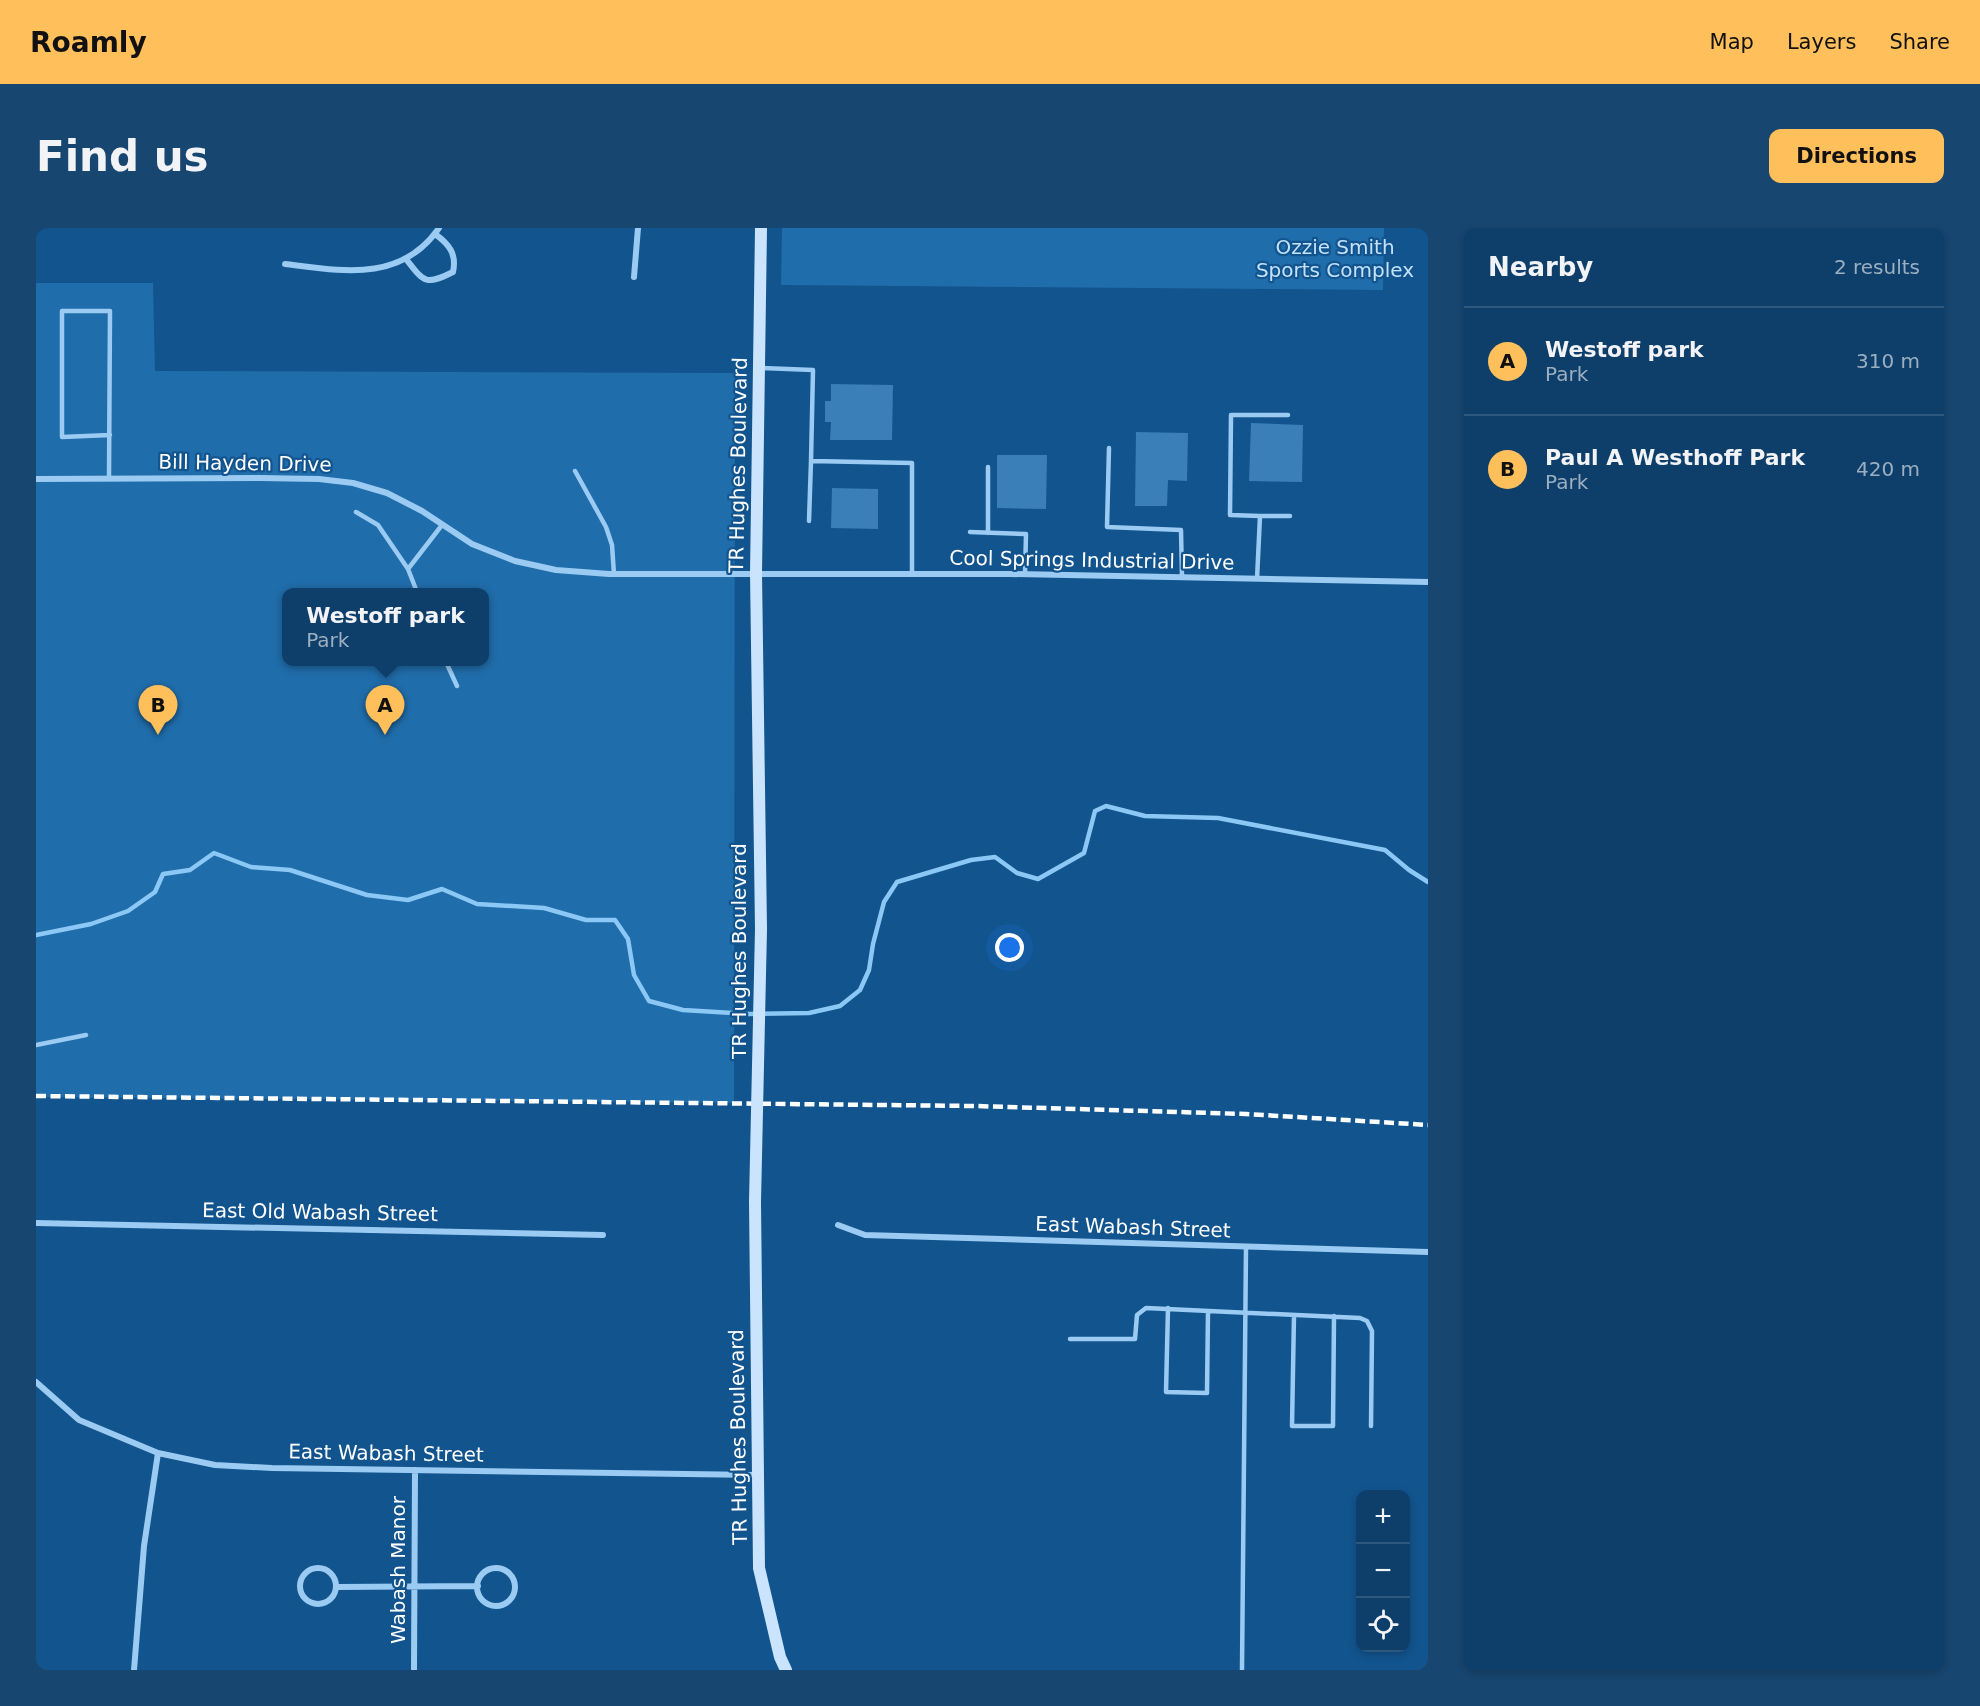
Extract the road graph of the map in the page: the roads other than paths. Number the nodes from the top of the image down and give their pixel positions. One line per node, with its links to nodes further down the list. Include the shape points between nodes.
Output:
1 (638, 228): 6 (street)
2 (761, 228): 7 (main road, TR Hughes Boulevard)
3 (437, 231): 4 (street); 4 (street, via 455,258 453,272 426,280)
4 (406, 259): 5 (street, via 342,271)
5 (285, 264)
6 (634, 277)
7 (759, 368): 11 (lane, via 813,370); 24 (main road, TR Hughes Boulevard)
8 (1288, 415): 17 (lane, via 1231,415 1230,515)
9 (110, 435): 9 (lane, via 110,311 62,311 62,437); 14 (lane)
10 (1109, 448): 28 (lane, via 1107,527 1181,530)
11 (811, 461): 19 (lane); 25 (lane, via 912,463)
12 (988, 467): 22 (lane)
13 (575, 471): 26 (lane, via 606,527)
14 (109, 478): 15 (street, Bill Hayden Drive); 20 (street, Bill Hayden Drive, via 308,479 353,483 387,493)
15 (36, 479)
16 (356, 512): 23 (lane, via 378,525)
17 (1260, 516): 18 (lane); 29 (lane)
18 (1290, 516)
19 (809, 521)
20 (442, 525): 23 (lane); 26 (street, Bill Hayden Drive, via 472,544 514,561 556,570)
21 (970, 532): 22 (lane)
22 (987, 533): 27 (lane, via 1026,534)
23 (408, 568): 31 (lane)
24 (756, 573): 25 (street, Cool Springs Industrial Drive); 26 (street, Bill Hayden Drive); 51 (main road, TR Hughes Boulevard, bridge, via 761,929 755,1202)
25 (912, 573): 27 (street, Cool Springs Industrial Drive)
26 (614, 574)
27 (1025, 574): 28 (street, Cool Springs Industrial Drive)
28 (1182, 577): 29 (street, Cool Springs Industrial Drive)
29 (1257, 579): 30 (street, Cool Springs Industrial Drive)
30 (1428, 582)
31 (416, 588)
32 (448, 666): 33 (lane)
33 (457, 686)
34 (86, 1035): 35 (lane)
35 (36, 1045)
36 (36, 1223): 38 (street, East Old Wabash Street)
37 (838, 1225): 39 (street, East Wabash Street, via 865,1235)
38 (603, 1235)
39 (1246, 1247): 40 (street, East Wabash Street); 43 (lane)
40 (1428, 1252)
41 (1168, 1308): 42 (lane); 42 (lane, via 1166,1392 1207,1392); 46 (lane, via 1140,1311 1136,1339)
42 (1209, 1311): 43 (lane)
43 (1246, 1313): 44 (lane); 58 (lane)
44 (1294, 1315): 45 (lane); 45 (lane, via 1292,1426 1333,1426)
45 (1334, 1316): 48 (lane, via 1360,1318 1367,1321 1372,1331)
46 (1070, 1339)
47 (36, 1382): 49 (street, East Wabash Street, via 80,1420)
48 (1371, 1426)
49 (158, 1453): 50 (street, East Wabash Street, via 215,1465); 55 (street, via 144,1546)
50 (415, 1470): 51 (street, East Wabash Street); 54 (street, Wabash Manor)
51 (757, 1475): 57 (main road, TR Hughes Boulevard, via 759,1568)
52 (478, 1586): 52 (street, via 481,1598 497,1606 512,1598 515,1585 505,1570 493,1569 482,1575); 54 (street)
53 (337, 1587): 53 (street, via 333,1575 323,1569 311,1569 300,1583 302,1595 316,1605 333,1598); 54 (street)
54 (414, 1587): 56 (street, Wabash Manor)
55 (134, 1670)
56 (414, 1670)
57 (786, 1670)
58 (1242, 1670)

